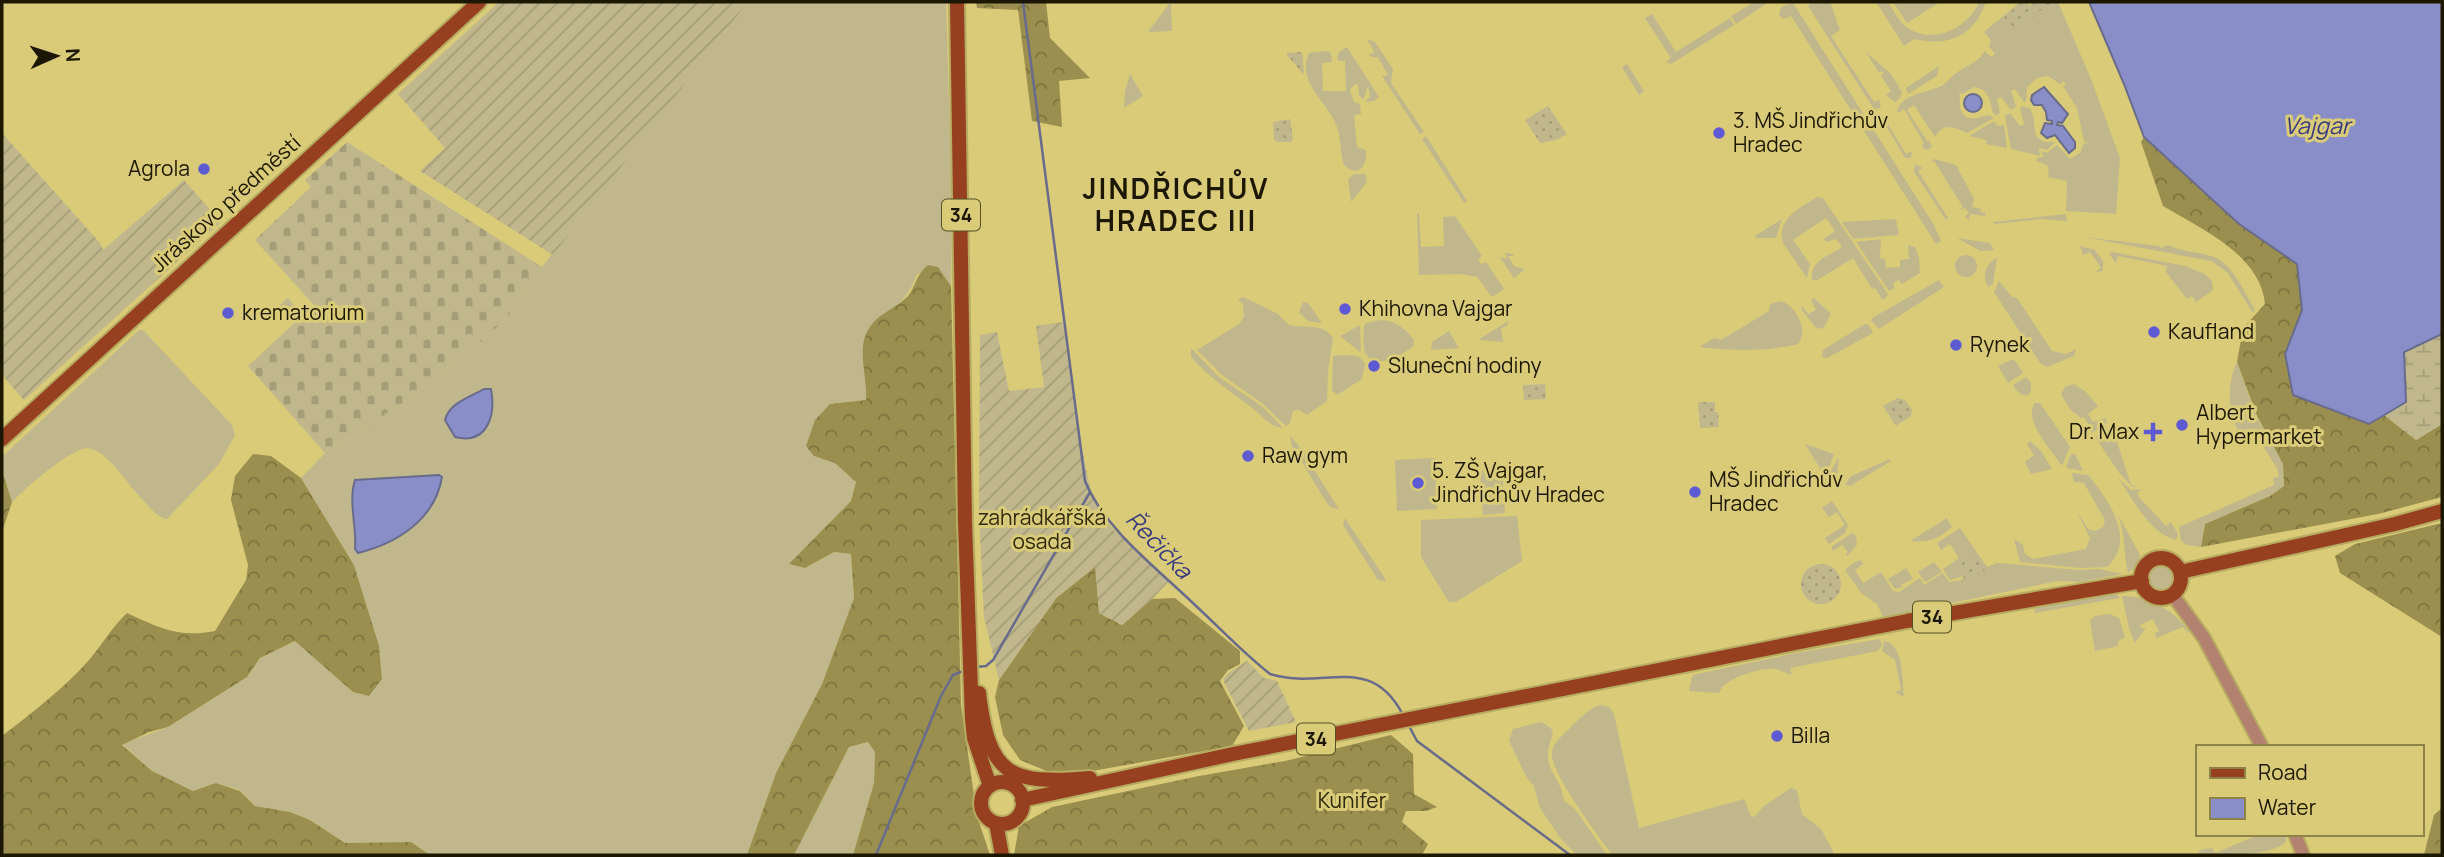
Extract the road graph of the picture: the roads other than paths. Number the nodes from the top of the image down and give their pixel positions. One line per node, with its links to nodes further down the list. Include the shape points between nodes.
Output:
1 (478, 2): 3 (main road, Jiráskovo předměstí)
2 (957, 2): 8 (main road, 34)
3 (2, 439)
4 (2442, 511): 5 (main road)
5 (2180, 572): 6 (main road, via 2170,560 2159,558 2144,568); 7 (main road)
6 (2142, 581): 7 (main road, via 2151,594); 10 (main road, 34, via 1907,621)
7 (2172, 594): 9 (street, via 2204,638)
8 (970, 675): 10 (main road, 34, via 979,690 989,745 1016,774 1044,781); 11 (main road, 34, via 974,738)
9 (2261, 745)
10 (1129, 777): 12 (main road, 34)
11 (990, 786): 12 (main road, via 1007,783 1017,789); 13 (main road, via 981,806 986,817)
12 (1022, 800): 13 (main road, via 1015,819)
13 (996, 823): 15 (main road)
14 (2296, 836): 16 (street)
15 (1002, 855)
16 (2302, 855)

